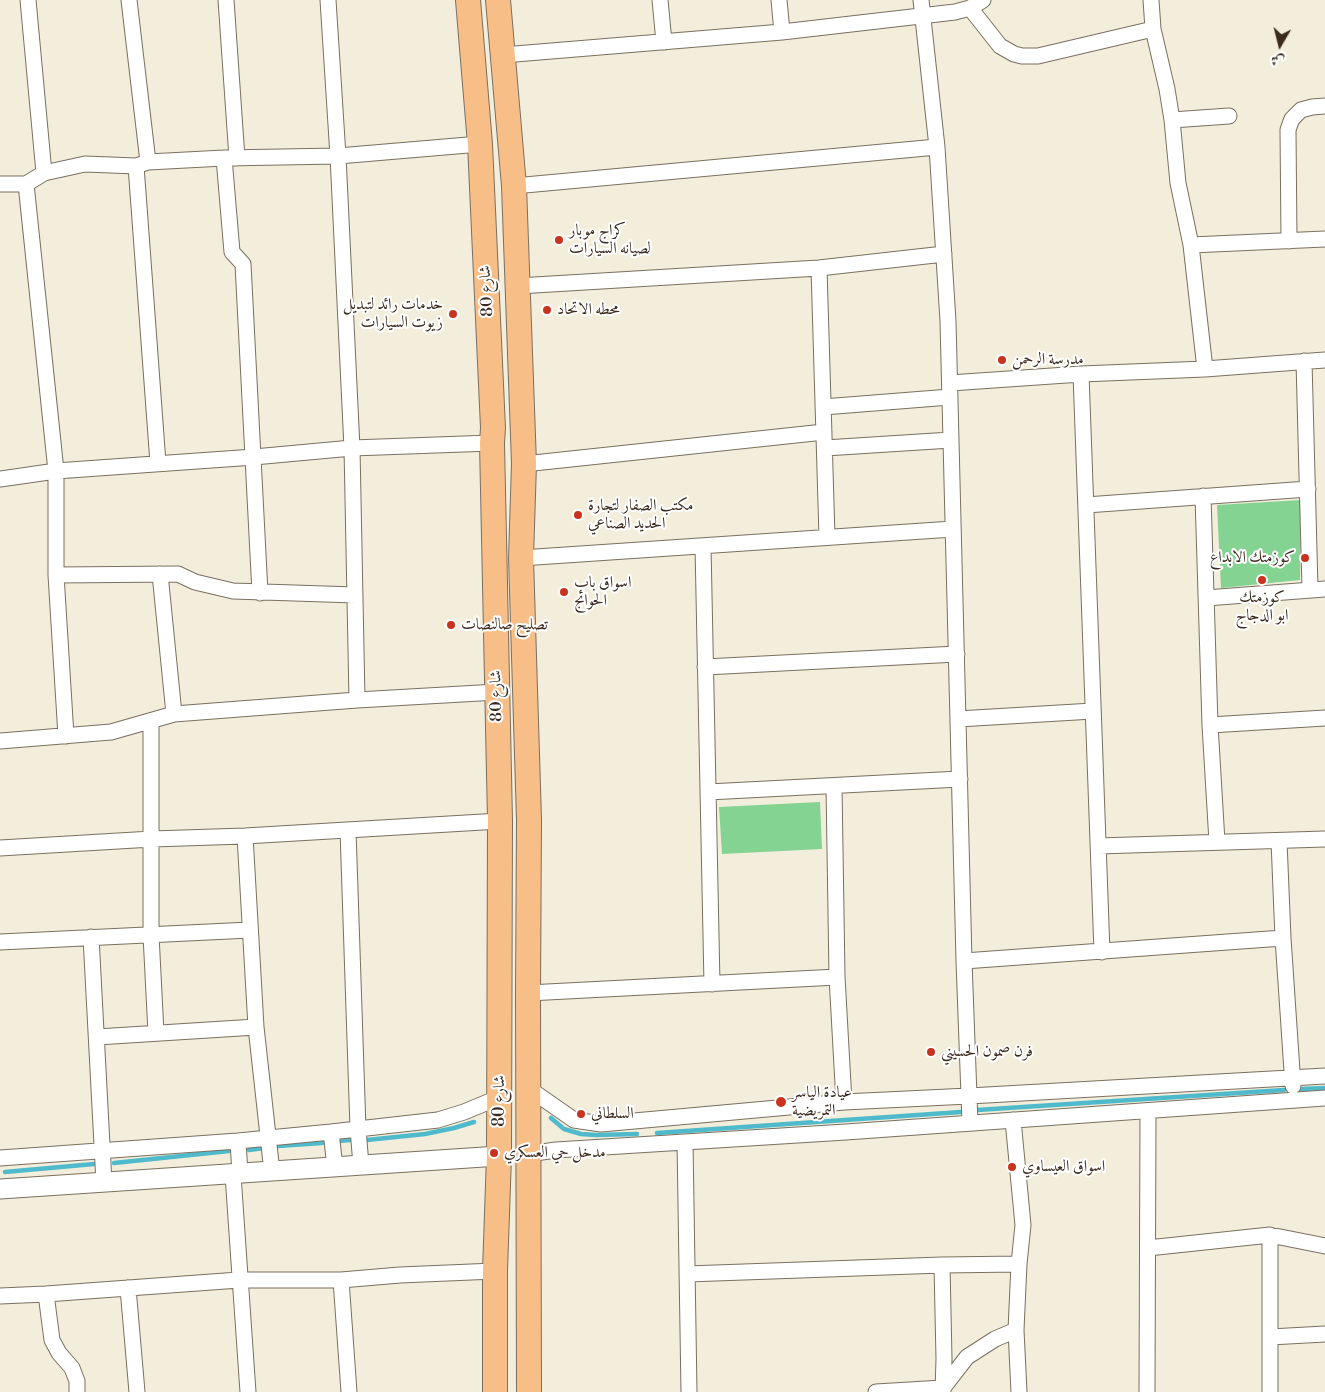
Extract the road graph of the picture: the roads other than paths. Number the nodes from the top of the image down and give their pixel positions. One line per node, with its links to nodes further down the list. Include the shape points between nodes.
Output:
1 (28, 0): 28 (street)
2 (129, 0): 27 (street)
3 (226, 0): 26 (street)
4 (328, 0): 25 (street)
5 (468, 0): 13 (main road, شارع 80)
6 (660, 0): 16 (street)
7 (779, 0): 15 (street)
8 (983, 0): 11 (street)
9 (1151, 0): 14 (street)
10 (922, 8): 11 (street, via 955,12); 15 (street); 24 (street)
11 (970, 8): 14 (street, via 1000,46 1022,56 1038,56)
12 (499, 10): 13 (main road, via 498,26 494,31 480,33); 17 (main road, شارع 80)
13 (471, 23): 19 (main road, شارع 80)
14 (1153, 29): 22 (street)
15 (782, 32): 16 (street)
16 (664, 42): 17 (street)
17 (503, 55): 18 (main road, شارع 80)
18 (505, 91): 19 (main road, via 493,82 485,84); 31 (main road, شارع 80)
19 (477, 96): 23 (main road, شارع 80)
20 (1325, 106): 33 (street, via 1301,110 1288,130)
21 (1229, 116): 22 (street)
22 (1172, 120): 34 (street, via 1178,183)
23 (480, 144): 25 (street); 46 (main road, شارع 80)
24 (937, 147): 31 (street); 35 (street)
25 (338, 156): 26 (street); 47 (street)
26 (230, 158): 27 (street); 49 (street, via 232,252 243,264)
27 (142, 164): 28 (street, via 85,164); 50 (street)
28 (44, 173): 30 (street)
29 (0, 184): 30 (street)
30 (26, 184): 52 (street)
31 (514, 186): 37 (main road, شارع 80)
32 (1325, 239): 33 (street)
33 (1289, 241): 34 (street)
34 (1191, 244): 40 (street)
35 (944, 254): 36 (street); 42 (street)
36 (819, 268): 37 (street); 43 (street)
37 (518, 286): 51 (main road, شارع 80)
38 (1325, 360): 39 (street)
39 (1304, 361): 40 (street); 54 (street)
40 (1205, 369): 41 (street)
41 (1081, 374): 42 (street); 56 (street)
42 (950, 390): 43 (street); 45 (street)
43 (823, 407): 44 (street)
44 (824, 432): 48 (street); 51 (street)
45 (951, 440): 48 (street); 57 (street)
46 (492, 444): 47 (street); 70 (main road, شارع 80)
47 (352, 448): 49 (street); 66 (street)
48 (824, 448): 58 (street)
49 (254, 457): 50 (street); 65 (street)
50 (158, 463): 52 (street)
51 (524, 464): 60 (main road, شارع 80)
52 (56, 471): 53 (street); 62 (street)
53 (0, 479)
54 (1308, 488): 55 (street); 63 (street)
55 (1203, 496): 56 (street); 67 (street)
56 (1086, 505): 72 (street)
57 (954, 529): 58 (street); 68 (street)
58 (827, 538): 59 (street)
59 (703, 546): 60 (street); 69 (street)
60 (521, 558): 101 (main road, شارع 80, via 529,820)
61 (160, 574): 62 (street); 65 (street, via 178,574 233,591); 73 (street)
62 (56, 575): 78 (street)
63 (1310, 589): 64 (street); 67 (street)
64 (1325, 589)
65 (260, 593): 66 (street)
66 (355, 595): 71 (street)
67 (1206, 598): 77 (street)
68 (957, 654): 69 (street); 75 (street)
69 (705, 668): 82 (street)
70 (497, 692): 71 (street); 83 (main road, شارع 80)
71 (358, 700): 73 (street)
72 (1093, 711): 75 (street); 90 (street)
73 (174, 714): 76 (street)
74 (1325, 718): 77 (street)
75 (958, 719): 80 (street)
76 (151, 721): 78 (street, via 110,732); 86 (street)
77 (1210, 725): 89 (street)
78 (66, 736): 79 (street)
79 (0, 741)
80 (960, 779): 81 (street); 98 (street)
81 (834, 786): 82 (street); 99 (street)
82 (708, 792): 100 (street)
83 (500, 821): 84 (street); 109 (main road, شارع 80)
84 (348, 830): 85 (street); 117 (street)
85 (245, 836): 86 (street); 92 (street)
86 (152, 839): 91 (street); 93 (street)
87 (1325, 839): 88 (street)
88 (1279, 841): 89 (street); 95 (street)
89 (1217, 842): 90 (street)
90 (1098, 846): 97 (street)
91 (0, 848)
92 (250, 930): 93 (street); 102 (street)
93 (151, 935): 94 (street); 103 (street)
94 (91, 937): 96 (street); 104 (street)
95 (1283, 938): 97 (street); 106 (street)
96 (0, 942)
97 (1102, 952): 98 (street)
98 (964, 961): 108 (street)
99 (837, 977): 100 (street); 112 (street)
100 (712, 984): 101 (street)
101 (528, 993): 107 (main road, شارع 80)
102 (256, 1027): 103 (street); 119 (street)
103 (156, 1033): 104 (street)
104 (96, 1037): 123 (street)
105 (1325, 1076): 106 (street)
106 (1292, 1078): 108 (street); 111 (street)
107 (528, 1088): 114 (street, via 574,1120 601,1124); 124 (main road, شارع 80)
108 (969, 1096): 112 (street); 116 (street)
109 (500, 1097): 117 (street, via 438,1120); 125 (main road, شارع 80)
110 (1325, 1098): 111 (street)
111 (1294, 1100): 113 (street)
112 (844, 1102): 114 (street)
113 (1148, 1110): 115 (street); 135 (street)
114 (645, 1120): 122 (street)
115 (1013, 1120): 116 (street); 136 (street, via 1023,1225)
116 (970, 1123): 121 (street)
117 (358, 1129): 118 (street); 127 (street)
118 (331, 1132): 119 (street); 128 (street)
119 (269, 1138): 120 (street); 129 (street)
120 (238, 1141): 123 (street); 130 (street)
121 (685, 1142): 122 (street); 139 (street)
122 (647, 1144): 124 (street)
123 (102, 1151): 126 (street); 131 (street)
124 (528, 1154): 154 (main road, شارع 80)
125 (499, 1156): 127 (street); 138 (main road, شارع 80)
126 (0, 1158)
127 (361, 1165): 128 (street)
128 (335, 1167): 129 (street)
129 (272, 1172): 130 (street)
130 (237, 1174): 131 (street); 140 (street)
131 (104, 1183): 132 (street)
132 (0, 1189)
133 (1270, 1235): 134 (street); 135 (street); 147 (street)
134 (1325, 1246)
135 (1148, 1248): 158 (street)
136 (1020, 1264): 137 (street); 145 (street)
137 (942, 1265): 139 (street); 148 (street)
138 (495, 1272): 141 (street); 153 (main road, شارع 80)
139 (687, 1274): 155 (street)
140 (239, 1280): 141 (street); 142 (street); 151 (street)
141 (341, 1280): 152 (street)
142 (128, 1288): 143 (street); 150 (street)
143 (46, 1294): 144 (street); 149 (street, via 52,1340 72,1368)
144 (0, 1296)
145 (1016, 1330): 148 (street, via 967,1357); 157 (street)
146 (1325, 1334): 147 (street)
147 (1270, 1337): 159 (street)
148 (943, 1390): 156 (street)
149 (77, 1392)
150 (137, 1392)
151 (248, 1392)
152 (349, 1392)
153 (496, 1392)
154 (529, 1392)
155 (689, 1392)
156 (876, 1392)
157 (1019, 1392)
158 (1147, 1392)
159 (1270, 1392)

